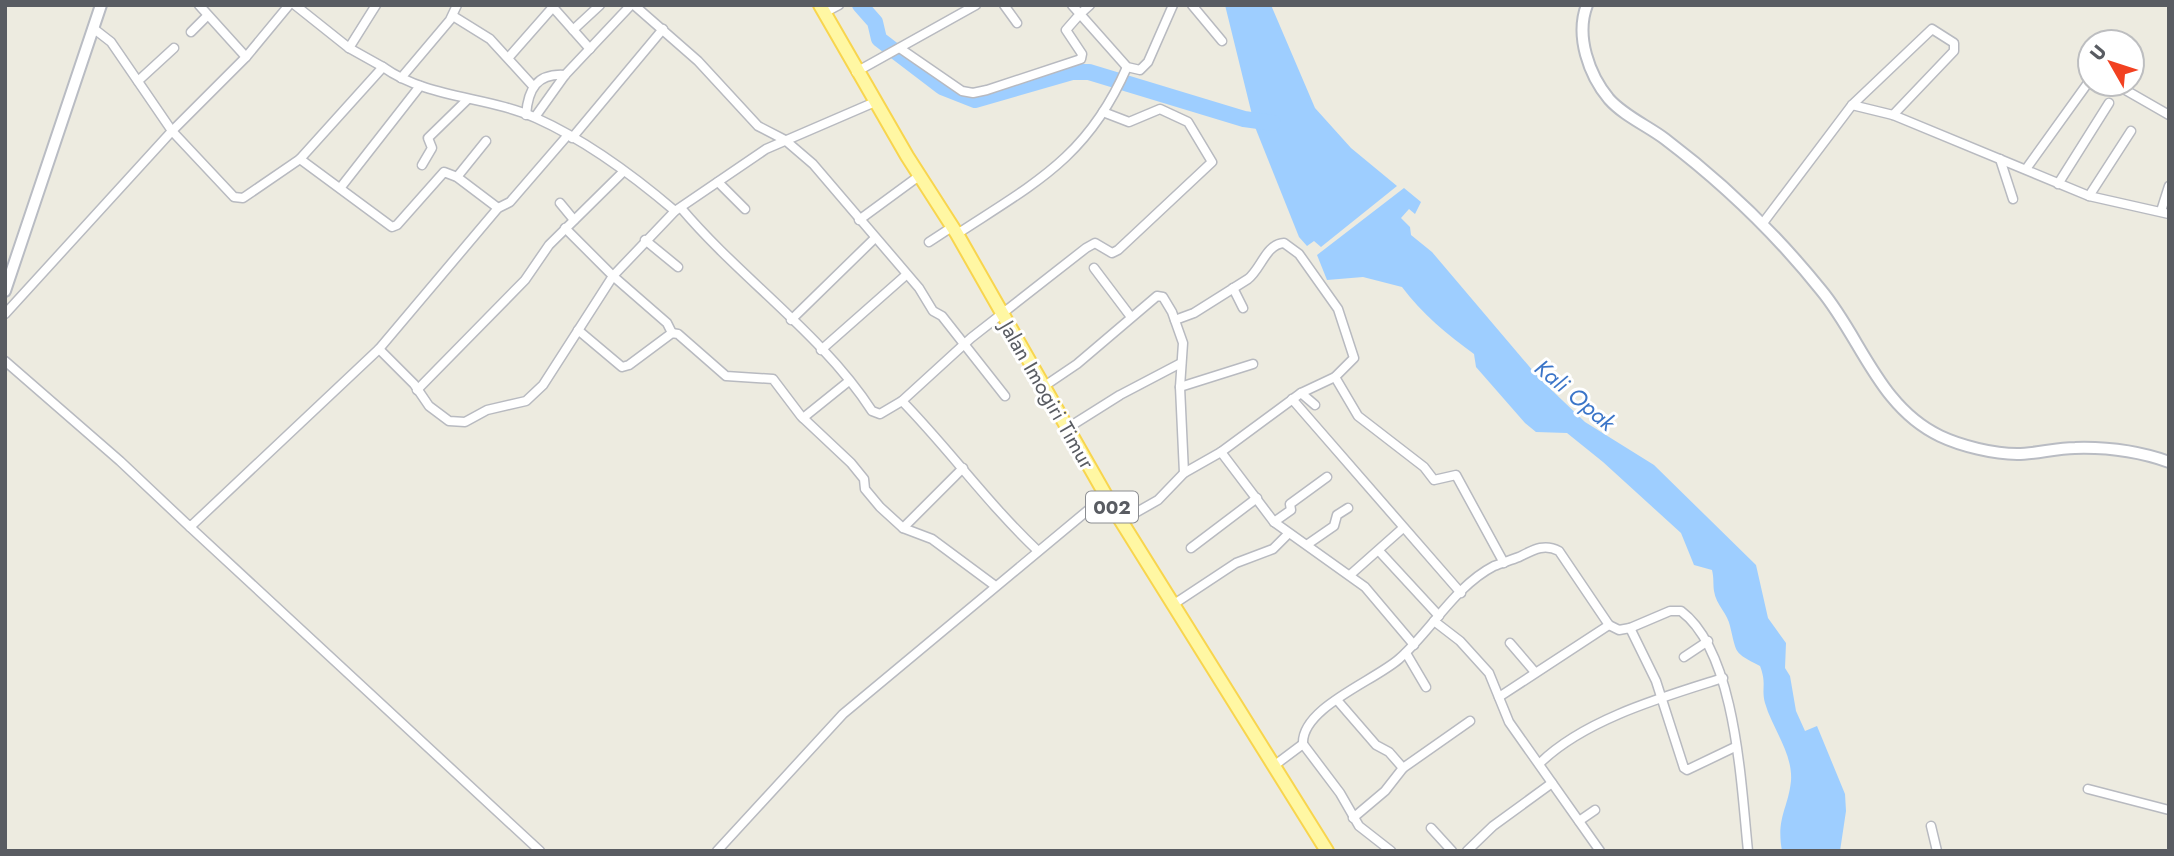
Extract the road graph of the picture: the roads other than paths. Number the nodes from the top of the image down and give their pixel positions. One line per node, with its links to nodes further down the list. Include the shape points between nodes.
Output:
1 (101, 5): 22 (street)
2 (199, 5): 19 (street)
3 (376, 5): 28 (street)
4 (457, 5): 20 (street)
5 (600, 5): 24 (street)
6 (633, 5): 23 (street); 29 (street)
7 (839, 5): 17 (street)
8 (976, 5): 30 (street)
9 (1004, 5): 21 (street)
10 (1072, 5): 18 (street)
11 (1090, 5): 18 (street)
12 (1173, 5): 34 (street, via 1145,67)
13 (1192, 5): 26 (street)
14 (1587, 5): 76 (street, via 1584,48 1610,100 1665,139)
15 (288, 6): 28 (street); 31 (street)
16 (552, 6): 24 (street); 32 (street)
17 (822, 9): 35 (main road, Jalan Imogiri Timur / 002)
18 (1080, 14): 30 (street, via 1066,30 1081,59 987,90 962,91); 34 (street)
19 (207, 16): 25 (street); 31 (street)
20 (453, 16): 32 (street); 37 (street)
21 (1017, 23)
22 (93, 28): 38 (street, via 111,42); 87 (street)
23 (663, 29): 53 (street); 54 (street, via 741,111)
24 (573, 30): 29 (street)
25 (191, 32)
26 (1222, 41)
27 (174, 48): 38 (street)
28 (349, 48): 33 (street)
29 (590, 49): 36 (street)
30 (898, 50): 35 (street)
31 (246, 57): 51 (street)
32 (509, 57): 40 (street)
33 (383, 67): 37 (street); 56 (street)
34 (1126, 70): 47 (street)
35 (856, 72): 44 (main road, Jalan Imogiri Timur / 002)
36 (565, 75): 40 (street, via 545,76); 50 (street)
37 (401, 78): 39 (street)
38 (138, 81): 51 (street)
39 (420, 86): 43 (street); 65 (street)
40 (533, 86): 50 (street)
41 (2077, 98): 59 (street)
42 (2139, 98): 49 (street)
43 (467, 100): 50 (street); 58 (street, via 428,138 432,148)
44 (875, 102): 54 (street); 61 (main road, Jalan Imogiri Timur / 002)
45 (2109, 103): 64 (street)
46 (1852, 106): 48 (street); 48 (street, via 1932,29 1954,43 1954,51); 76 (street)
47 (1103, 113): 78 (street, via 1051,173); 90 (street, via 1129,122 1160,109 1179,116 1188,122 1212,162 1118,250 1112,253 1095,243 1090,245)
48 (1893, 115): 57 (street)
49 (2169, 115)
50 (531, 116): 53 (street)
51 (172, 131): 56 (street, via 229,194 239,199); 89 (street)
52 (2131, 131): 67 (street)
53 (570, 137): 60 (street); 70 (street, via 510,202)
54 (785, 140): 63 (street); 75 (street, via 813,164)
55 (486, 141): 62 (street)
56 (300, 159): 65 (street)
57 (2000, 159): 59 (street); 68 (street)
58 (422, 166)
59 (2026, 169): 64 (street)
60 (623, 172): 71 (street); 74 (street)
61 (919, 176): 75 (street); 78 (main road, Jalan Imogiri Timur / 002)
62 (457, 177): 65 (street, via 444,172 392,227); 70 (street)
63 (718, 182): 71 (street); 72 (street)
64 (2058, 184): 67 (street)
65 (341, 187)
66 (2169, 187): 73 (street)
67 (2089, 196): 73 (street)
68 (2013, 199)
69 (560, 202): 74 (street)
70 (498, 208): 97 (street)
71 (678, 209): 80 (street); 92 (street)
72 (745, 209)
73 (2165, 212)
74 (574, 220): 77 (street)
75 (859, 220): 79 (street)
76 (1763, 223): 115 (street, via 1823,292 1881,384 1932,431 1951,440 2017,454 2108,448)
77 (565, 228): 85 (street); 106 (street, via 525,280)
78 (954, 230): 81 (street); 90 (main road, Jalan Imogiri Timur / 002)
79 (874, 238): 84 (street); 92 (street)
80 (645, 240): 82 (street); 85 (street)
81 (929, 242)
82 (678, 267)
83 (1094, 268): 91 (street)
84 (906, 275): 96 (street); 98 (street)
85 (613, 276): 94 (street); 95 (street, via 667,323)
86 (1233, 288): 88 (street); 93 (street, via 1195,313); 102 (street, via 1255,274 1278,243 1299,254 1338,309 1353,352 1353,362)
87 (5, 291)
88 (1243, 308)
89 (5, 314)
90 (1000, 315): 96 (street); 104 (main road, Jalan Imogiri Timur / 002)
91 (1131, 317): 93 (street, via 1160,296); 104 (street)
92 (791, 320): 98 (street)
93 (1175, 320): 100 (street, via 1183,344)
94 (578, 330): 95 (street, via 626,368); 106 (street, via 543,385 526,401 458,423 442,418)
95 (672, 333): 112 (street, via 726,376 773,379)
96 (964, 344): 108 (street); 110 (street)
97 (379, 349): 106 (street); 124 (street)
98 (821, 350): 103 (street)
99 (5, 361): 124 (street)
100 (1181, 363): 105 (street); 113 (street)
101 (1253, 364): 105 (street)
102 (1335, 377): 107 (street); 132 (street, via 1358,416 1417,461 1434,480 1456,475)
103 (849, 381): 110 (street, via 877,414); 112 (street)
104 (1043, 387): 113 (main road, Jalan Imogiri Timur / 002)
105 (1180, 387): 117 (street)
106 (417, 390)
107 (1301, 393): 109 (street); 111 (street)
108 (1005, 396)
109 (1292, 399): 114 (street); 126 (street)
110 (902, 401): 116 (street)
111 (1315, 405)
112 (803, 418): 125 (street, via 851,463 868,492)
113 (1066, 429): 119 (main road, Jalan Imogiri Timur / 002)
114 (1222, 452): 117 (street); 120 (street)
115 (2169, 462)
116 (963, 468): 125 (street); 130 (street)
117 (1184, 472): 122 (street, via 1158,500)
118 (1328, 477): 123 (street, via 1290,504 1289,512)
119 (1105, 496): 122 (main road, Jalan Imogiri Timur / 002); 130 (street)
120 (1257, 498): 123 (street); 129 (street)
121 (1348, 508): 128 (street, via 1337,515 1334,526)
122 (1121, 521): 136 (main road, Jalan Imogiri Timur / 002)
123 (1274, 522): 127 (street)
124 (190, 527): 165 (street)
125 (903, 528): 134 (street, via 932,539)
126 (1404, 528): 131 (street); 135 (street)
127 (1289, 534): 128 (street); 136 (street, via 1273,549 1236,563)
128 (1308, 544): 133 (street)
129 (1191, 548)
130 (1038, 551): 134 (street)
131 (1379, 551): 133 (street); 137 (street)
132 (1504, 563): 135 (street, via 1492,567); 138 (street, via 1543,546 1559,551)
133 (1350, 575): 142 (street)
134 (994, 585): 166 (street, via 843,714)
135 (1461, 593): 137 (street)
136 (1174, 604): 155 (main road, Jalan Imogiri Timur / 002)
137 (1437, 619): 142 (street); 148 (street, via 1478,659)
138 (1609, 625): 139 (street, via 1619,630); 145 (street)
139 (1630, 628): 140 (street, via 1681,611 1693,619); 149 (street)
140 (1708, 642): 144 (street); 146 (street)
141 (1510, 643): 145 (street)
142 (1414, 645): 143 (street)
143 (1406, 653): 147 (street); 150 (street)
144 (1684, 657)
145 (1534, 671): 148 (street)
146 (1723, 678): 149 (street); 153 (street)
147 (1426, 687)
148 (1499, 696): 154 (street, via 1510,722)
149 (1663, 698): 153 (street, via 1684,768); 154 (street, via 1564,741)
150 (1336, 700): 152 (street, via 1307,724); 156 (street)
151 (1470, 721): 156 (street)
152 (1303, 744): 155 (street); 161 (street)
153 (1735, 747): 172 (street)
154 (1539, 763): 157 (street)
155 (1275, 765): 167 (main road, Jalan Imogiri Timur / 002)
156 (1403, 768): 161 (street, via 1385,791)
157 (1552, 782): 162 (street); 170 (street)
158 (2088, 789): 160 (street)
159 (1595, 810): 162 (street)
160 (2169, 810)
161 (1353, 818): 168 (street)
162 (1579, 821): 171 (street)
163 (1931, 826): 173 (street)
164 (1431, 828): 169 (street)
165 (540, 851)
166 (717, 851)
167 (1327, 851)
168 (1391, 851)
169 (1452, 851)
170 (1466, 851)
171 (1600, 851)
172 (1748, 851)
173 (1937, 851)

